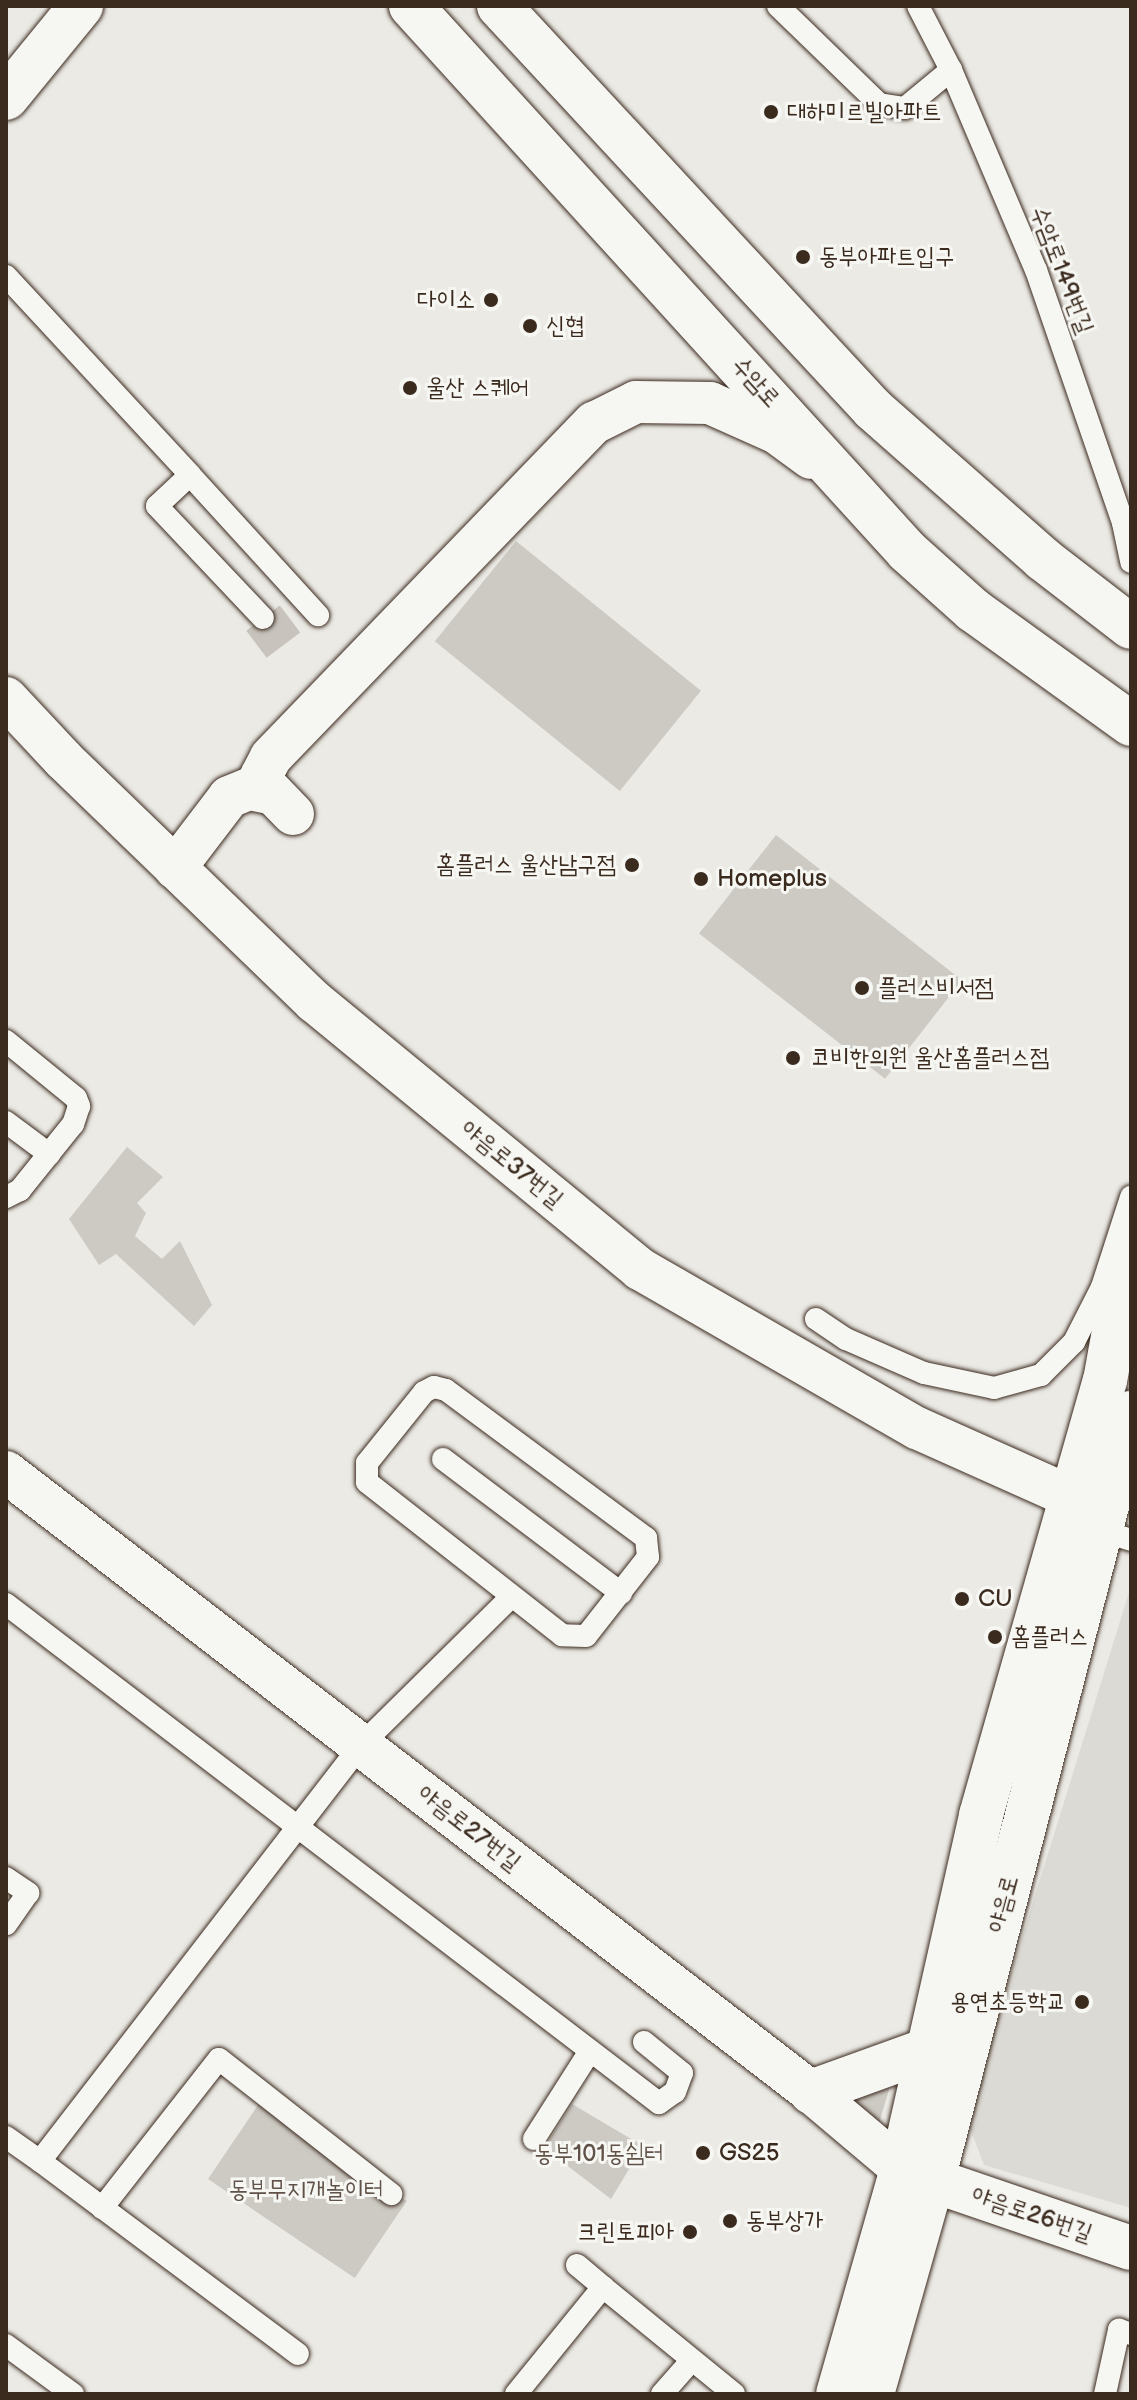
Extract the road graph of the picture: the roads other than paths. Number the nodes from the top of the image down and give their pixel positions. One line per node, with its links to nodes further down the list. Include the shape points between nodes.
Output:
1 (81, 6): 7 (street)
2 (411, 6): 10 (street, 수암로, via 552,155)
3 (499, 6): 14 (street, via 873,409 1043,559)
4 (778, 6): 6 (lane, via 879,104 905,108)
5 (918, 6): 6 (lane, 수암로149번길)
6 (951, 70): 11 (lane, 수암로149번길, via 1061,339)
7 (6, 98)
8 (6, 276): 9 (lane)
9 (190, 475): 12 (lane); 13 (lane, via 157,506)
10 (846, 486): 16 (street, 수암로, via 973,610); 17 (street, via 777,433 710,403 661,399 615,409 594,423 271,757 261,776 281,804 249,789 229,797)
11 (1131, 562)
12 (318, 615)
13 (263, 618)
14 (1131, 627)
15 (6, 698): 17 (street, 야음로37번길)
16 (1131, 724)
17 (175, 868): 28 (street, 야음로37번길, via 315,1002 640,1269 917,1428)
18 (6, 1041): 20 (lane, via 76,1098 73,1124)
19 (6, 1122): 20 (lane)
20 (49, 1154): 21 (lane, via 20,1190)
21 (6, 1197)
22 (1131, 1197): 24 (lane, via 1102,1287 1074,1342 1041,1375 994,1388 924,1373 846,1339)
23 (1131, 1237): 28 (street, 야음로, via 1105,1381)
24 (816, 1319)
25 (1131, 1413): 28 (street, 야음로)
26 (443, 1459): 29 (lane)
27 (6, 1472): 32 (street, 야음로27번길)
28 (1102, 1518): 37 (street, 야음로, via 981,1815); 43 (street, 야음로)
29 (621, 1593): 30 (lane, via 581,1638 562,1635); 30 (lane, via 648,1557 646,1538 446,1390 429,1388 367,1463 367,1482)
30 (510, 1598): 32 (lane)
31 (6, 1604): 33 (lane)
32 (361, 1745): 33 (lane); 39 (street, 야음로27번길)
33 (299, 1828): 38 (lane); 42 (lane)
34 (6, 1878): 35 (lane, via 28,1893)
35 (6, 1924)
36 (644, 2042): 38 (lane, via 682,2073 675,2092 659,2103)
37 (927, 2050): 39 (street); 43 (street, 야음로)
38 (590, 2051): 41 (lane)
39 (811, 2092): 43 (street, 야음로27번길)
40 (6, 2137): 42 (lane)
41 (534, 2139)
42 (40, 2161): 45 (lane)
43 (916, 2173): 46 (street, 야음로26번길); 57 (street); 58 (street, 야음로)
44 (391, 2194): 45 (lane, via 219,2059)
45 (102, 2208): 51 (lane)
46 (1131, 2248)
47 (577, 2265): 48 (lane)
48 (603, 2287): 52 (lane); 54 (lane)
49 (1131, 2334): 59 (lane, via 1119,2330)
50 (6, 2345): 53 (lane)
51 (298, 2354)
52 (691, 2361): 55 (lane); 56 (lane)
53 (73, 2394)
54 (516, 2394)
55 (662, 2394)
56 (734, 2394)
57 (838, 2394)
58 (872, 2394)
59 (1105, 2394)

